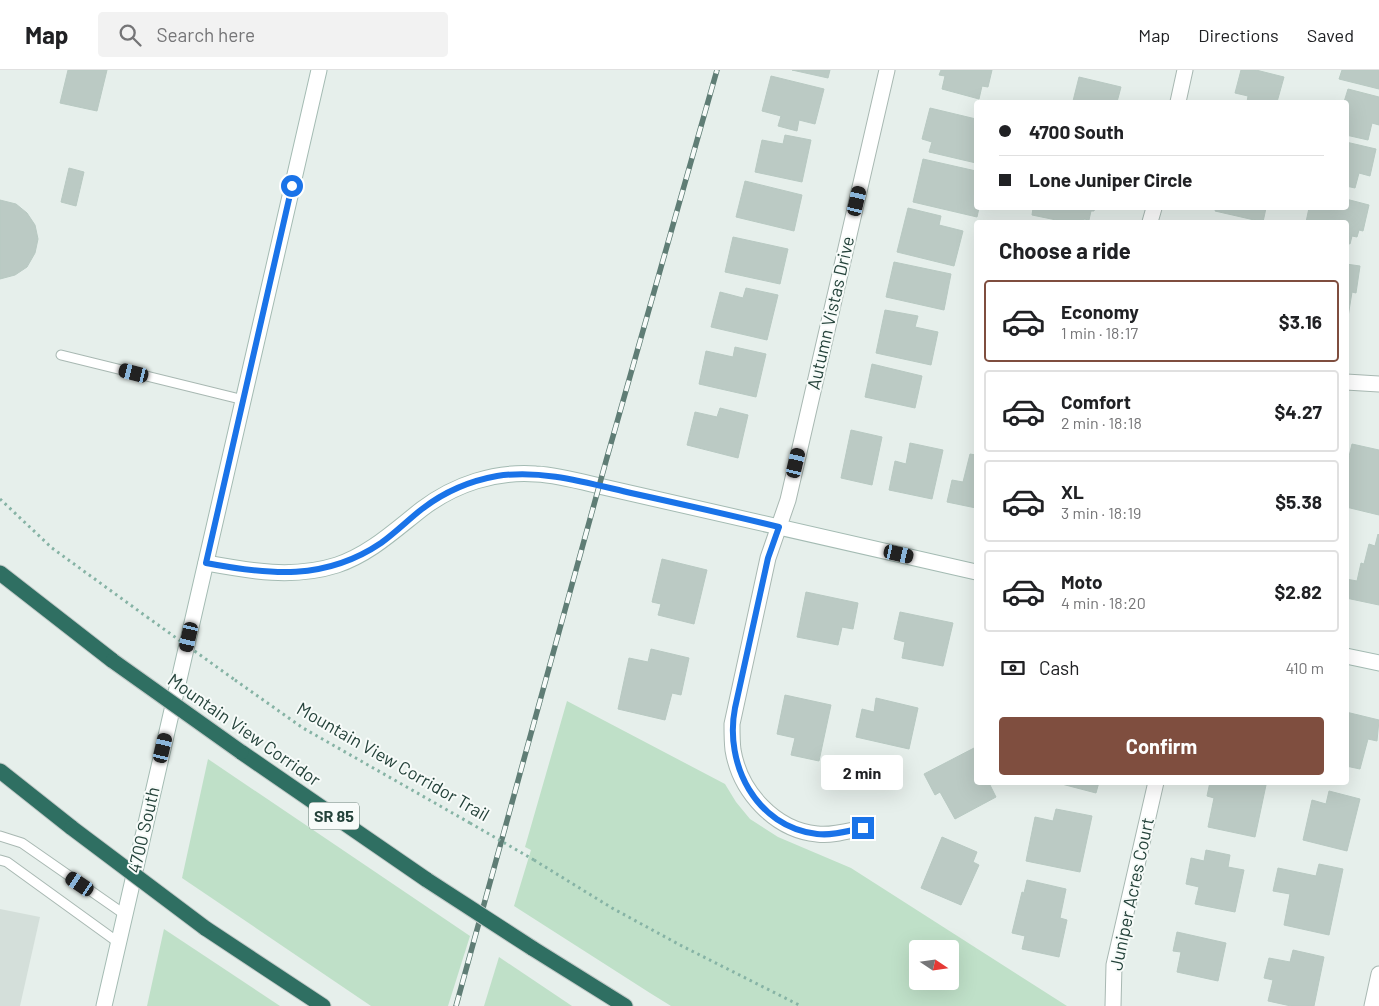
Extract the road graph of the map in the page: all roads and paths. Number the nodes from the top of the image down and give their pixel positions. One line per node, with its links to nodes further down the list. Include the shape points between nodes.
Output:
1 (319, 70): 8 (street, 4700 South)
2 (887, 70): 10 (street, Autumn Vistas Drive)
3 (1185, 70): 4 (street)
4 (1178, 100)
5 (61, 355): 8 (lane)
6 (1349, 382): 7 (street)
7 (1379, 384)
8 (244, 400): 11 (street, 4700 South)
9 (0, 498): 27 (path, Mountain View Corridor Trail, bridge, via 52,548 303,728 621,913)
10 (779, 527): 11 (street, via 577,481 517,474 478,480 441,496 380,543 338,564 316,570 274,573); 12 (street); 18 (street, Autumn Vistas Drive, via 768,558 735,708 733,752 751,793 782,822 795,829 818,834)
11 (206, 563): 21 (street, 4700 South)
12 (974, 572)
13 (0, 573): 26 (highway, Mountain View Corridor / SR 85, bridge, via 113,661 241,752 427,880)
14 (1349, 657): 15 (street)
15 (1379, 663)
16 (0, 771): 25 (highway, bridge, via 205,928)
17 (1155, 785): 28 (street, Juniper Acres Court, via 1114,965)
18 (863, 828)
19 (0, 836): 21 (lane, via 22,843)
20 (0, 860): 22 (lane)
21 (124, 914): 22 (street, 4700 South)
22 (119, 943): 24 (street, 4700 South)
23 (1379, 974): 29 (street)
24 (104, 1006)
25 (324, 1006)
26 (625, 1006)
27 (801, 1006)
28 (1113, 1006)
29 (1372, 1006)

